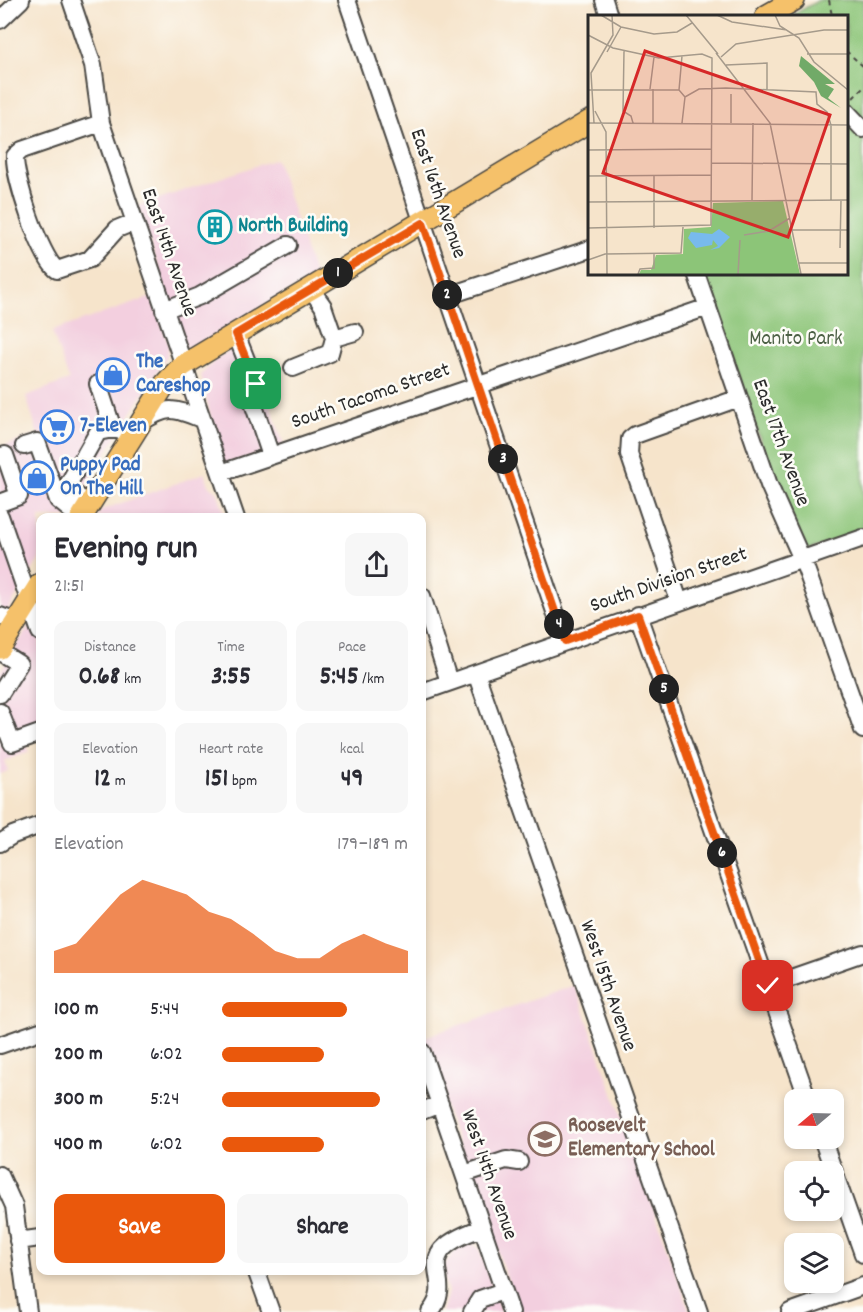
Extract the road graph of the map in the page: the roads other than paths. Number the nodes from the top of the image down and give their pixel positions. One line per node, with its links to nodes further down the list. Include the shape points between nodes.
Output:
1 (21, 0): 6 (street)
2 (71, 0): 9 (street, East 14th Avenue, via 93,65)
3 (347, 0): 12 (street, East 16th Avenue)
4 (604, 0): 5 (street)
5 (609, 15)
6 (0, 20)
7 (848, 113): 10 (street)
8 (588, 122): 12 (main road)
9 (101, 123): 11 (street, East 14th Avenue); 11 (street, via 22,150 15,156 14,165 25,198 43,250 57,270 90,260 117,229)
10 (863, 129)
11 (134, 222): 19 (street, East 14th Avenue)
12 (423, 223): 16 (main road); 17 (street, East 16th Avenue)
13 (288, 245): 19 (street, via 200,296)
14 (588, 250): 17 (street)
15 (696, 274): 18 (street, East 17th Avenue)
16 (311, 289): 21 (main road); 22 (street, via 323,306)
17 (447, 296): 26 (street, East 16th Avenue)
18 (708, 307): 26 (street, South Tacoma Street); 27 (street, East 17th Avenue)
19 (164, 310): 23 (street, East 14th Avenue)
20 (355, 332): 22 (street)
21 (236, 334): 23 (main road); 32 (street, via 256,384 253,403)
22 (334, 338): 24 (street, via 330,352)
23 (182, 366): 28 (street, East 14th Avenue); 30 (main road, via 165,384)
24 (293, 368)
25 (98, 384): 29 (street)
26 (477, 384): 32 (street, South Tacoma Street); 50 (street, East 16th Avenue)
27 (739, 398): 42 (street, East 17th Avenue, via 769,485); 44 (street, via 630,439 629,454)
28 (201, 419): 30 (street, via 168,409); 34 (street, East 14th Avenue)
29 (112, 429): 30 (street); 35 (street, via 98,432)
30 (136, 429): 37 (main road)
31 (24, 446): 35 (street, via 37,442)
32 (271, 456): 34 (street, South Tacoma Street)
33 (0, 457): 36 (street, via 5,455 19,496)
34 (220, 473): 38 (street, East 14th Avenue)
35 (62, 494): 37 (street)
36 (0, 503)
37 (84, 513)
38 (234, 513)
39 (0, 516): 41 (street)
40 (863, 538): 42 (street, South Division Street)
41 (6, 552): 45 (street)
42 (802, 559): 44 (street, South Division Street); 57 (street, East 17th Avenue)
43 (36, 591): 45 (main road)
44 (678, 601): 47 (street, South Division Street)
45 (29, 602): 48 (main road); 49 (street)
46 (426, 609): 53 (street)
47 (638, 615): 50 (street, South Division Street); 62 (street)
48 (8, 619): 51 (main road)
49 (36, 620)
50 (565, 641): 52 (street, South Division Street)
51 (0, 650): 55 (street, via 19,664)
52 (476, 673): 53 (street, South Division Street); 85 (street, West 15th Avenue)
53 (448, 682): 54 (street, South Division Street)
54 (426, 690)
55 (0, 694)
56 (0, 712): 58 (street, via 12,743)
57 (863, 730)
58 (36, 735)
59 (36, 826): 60 (street)
60 (0, 843)
61 (863, 953): 62 (street)
62 (768, 986): 66 (street)
63 (36, 1032): 64 (street)
64 (0, 1045)
65 (426, 1064): 67 (street, West 14th Avenue)
66 (804, 1089)
67 (440, 1104): 68 (street); 70 (street, West 14th Avenue)
68 (426, 1109)
69 (519, 1162): 70 (street, via 506,1160)
70 (464, 1174): 73 (street, West 14th Avenue)
71 (0, 1175): 75 (street, via 14,1206)
72 (844, 1200): 76 (street)
73 (482, 1228): 79 (street, West 14th Avenue); 82 (street, via 455,1237 444,1246 435,1272 438,1302)
74 (36, 1239): 75 (street)
75 (18, 1241): 80 (street)
76 (863, 1254)
77 (258, 1275): 81 (street)
78 (863, 1286): 86 (street)
79 (503, 1291): 83 (street, via 480,1299); 84 (street, West 14th Avenue)
80 (28, 1312)
81 (271, 1312)
82 (430, 1312)
83 (472, 1312)
84 (511, 1312)
85 (699, 1312)
86 (790, 1312)

